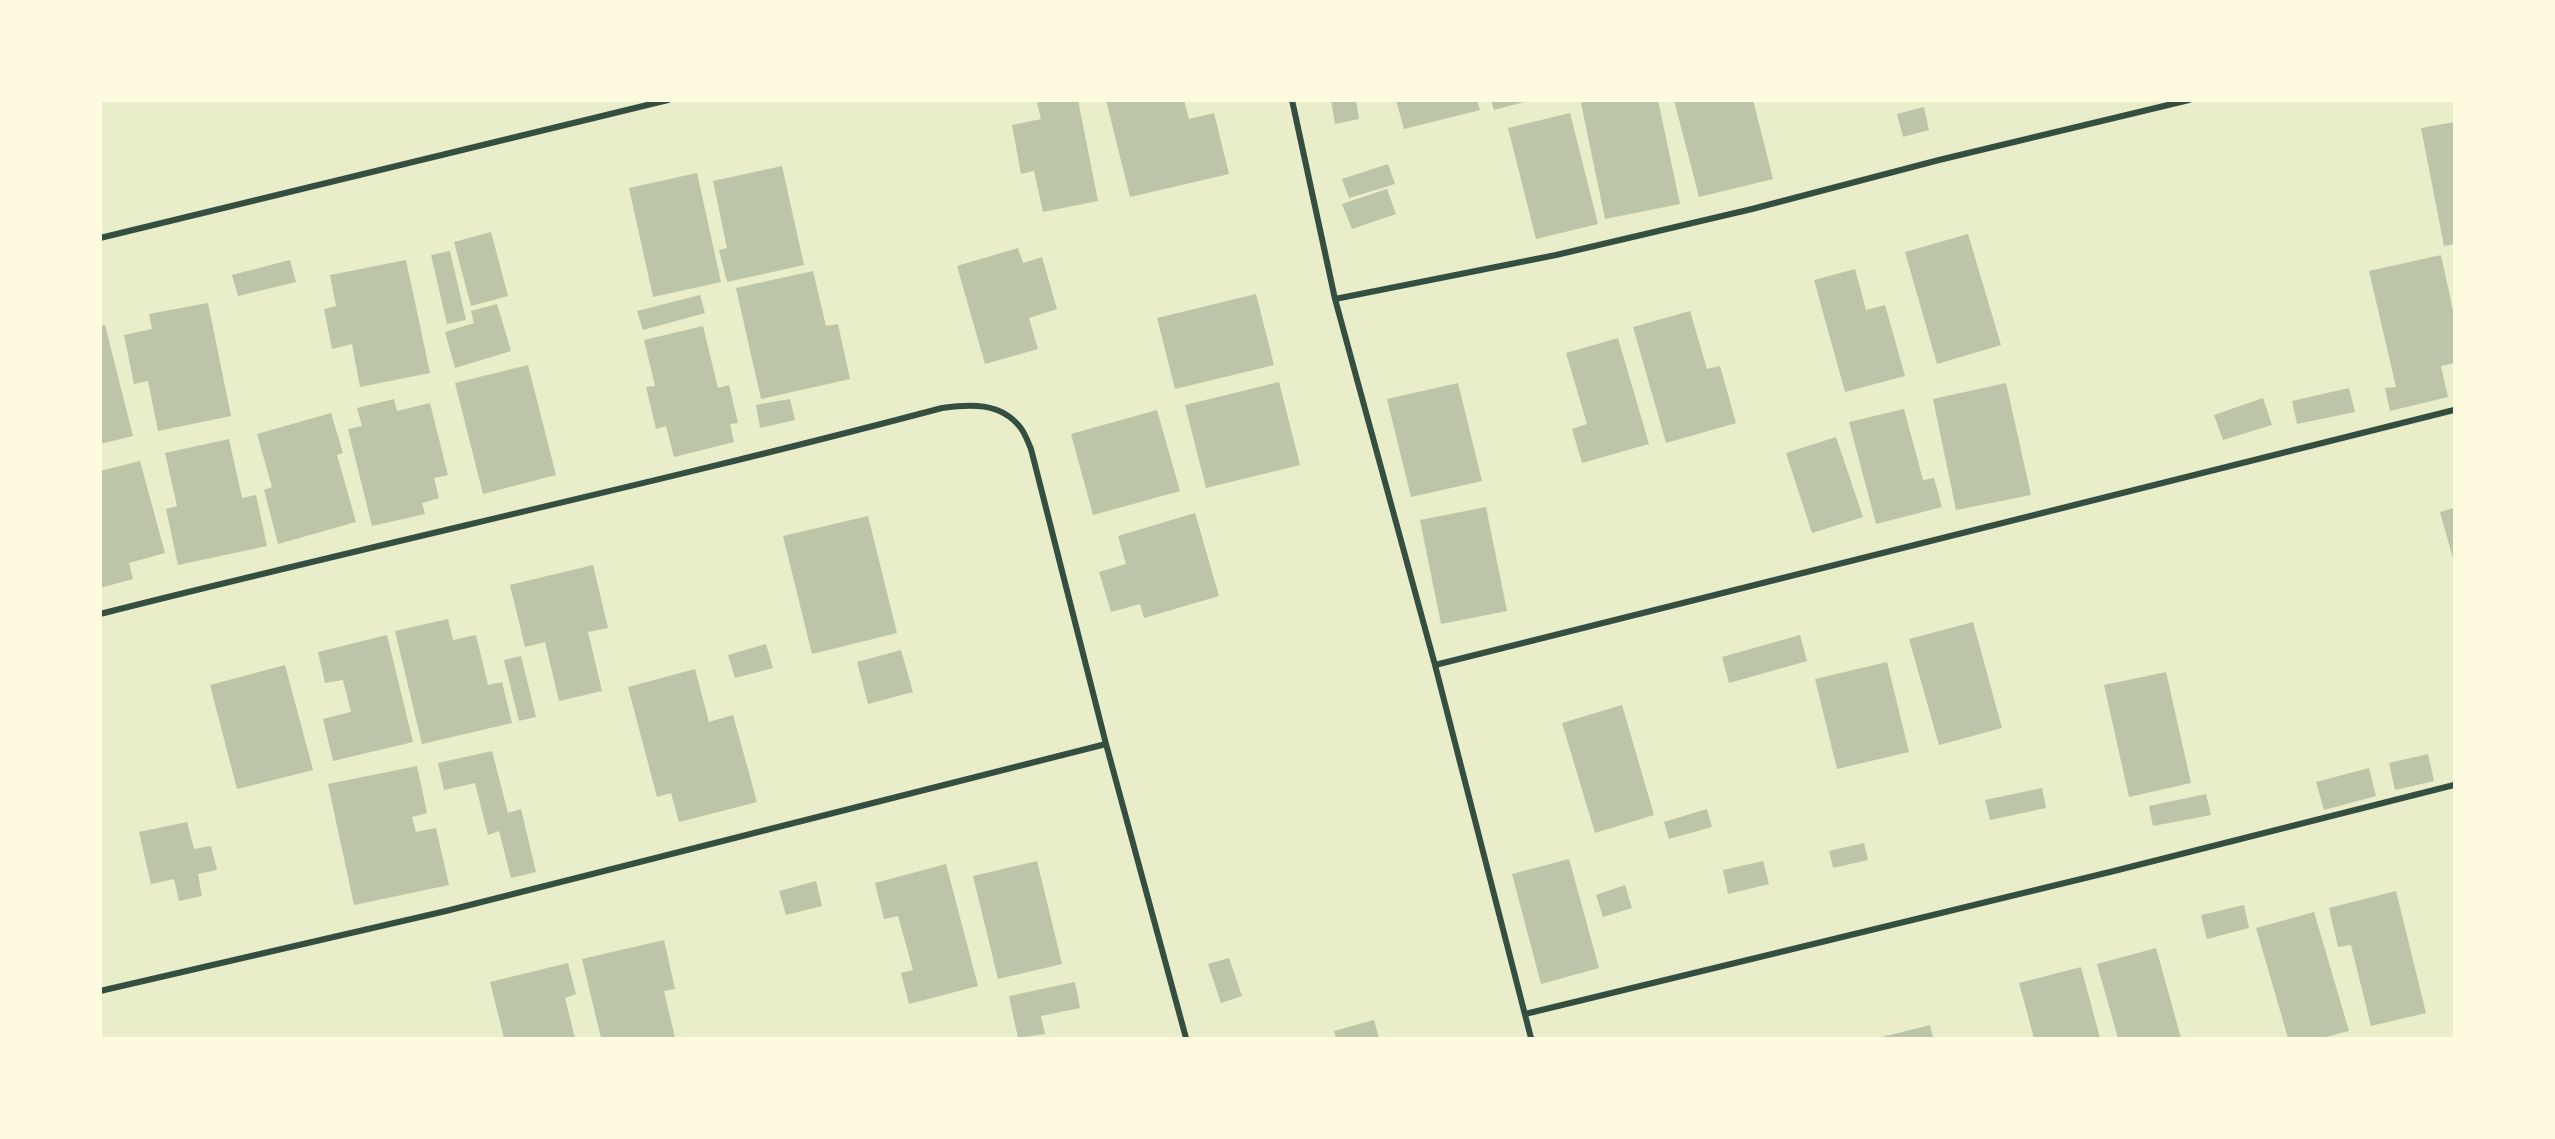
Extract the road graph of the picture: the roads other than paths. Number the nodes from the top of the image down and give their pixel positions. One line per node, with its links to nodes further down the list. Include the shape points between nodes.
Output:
1 (668, 100): 4 (street)
2 (1292, 100): 5 (street)
3 (2189, 100): 5 (street, via 1602,244)
4 (100, 238)
5 (1335, 298): 8 (street)
6 (2454, 410): 8 (street)
7 (100, 614): 9 (street, via 942,408 986,405 1020,427 1031,449)
8 (1435, 665): 12 (street)
9 (1106, 744): 11 (street, via 446,911); 13 (street)
10 (2454, 785): 12 (street, via 2114,872)
11 (100, 991)
12 (1525, 1014): 14 (street)
13 (1186, 1038)
14 (1531, 1038)

